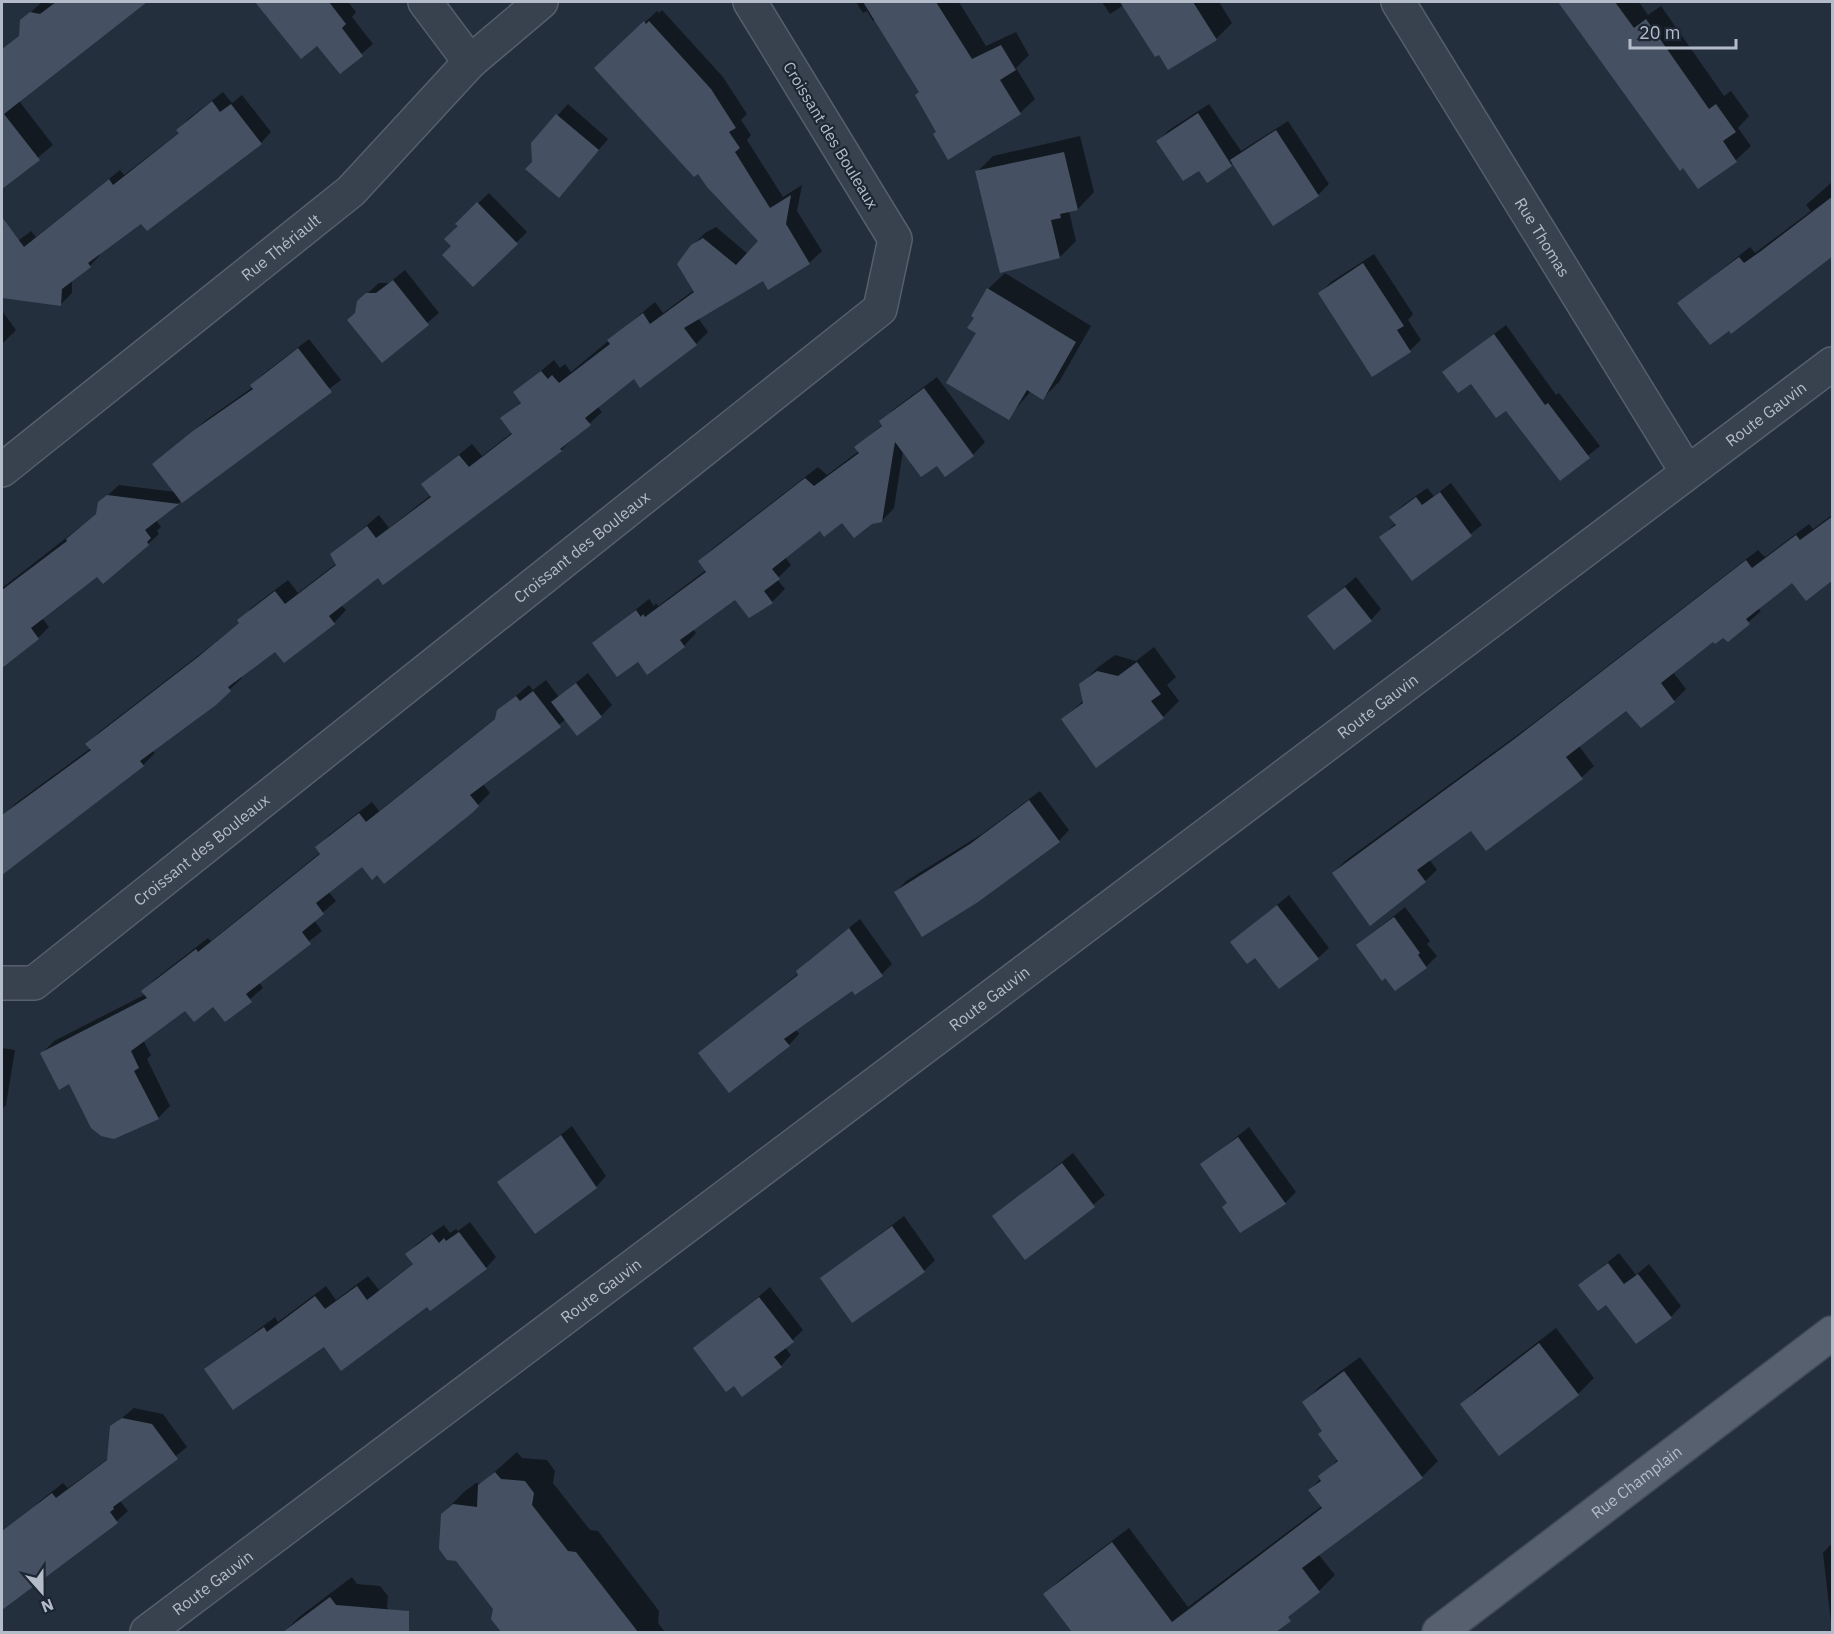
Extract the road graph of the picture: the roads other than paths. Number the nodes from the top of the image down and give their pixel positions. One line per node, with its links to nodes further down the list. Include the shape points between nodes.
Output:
1 (424, 2): 5 (street)
2 (541, 2): 5 (street, Rue Thériault)
3 (750, 2): 9 (street, Croissant des Bouleaux, via 895,238 880,309 34,983)
4 (1398, 2): 8 (street, Rue Thomas)
5 (470, 62): 7 (street, Rue Thériault, via 351,191)
6 (1833, 364): 8 (street, Route Gauvin)
7 (2, 470)
8 (1687, 472): 11 (street, Route Gauvin)
9 (2, 983)
10 (1833, 1333): 12 (main road, Rue Champlain)
11 (147, 1632)
12 (1439, 1632)

